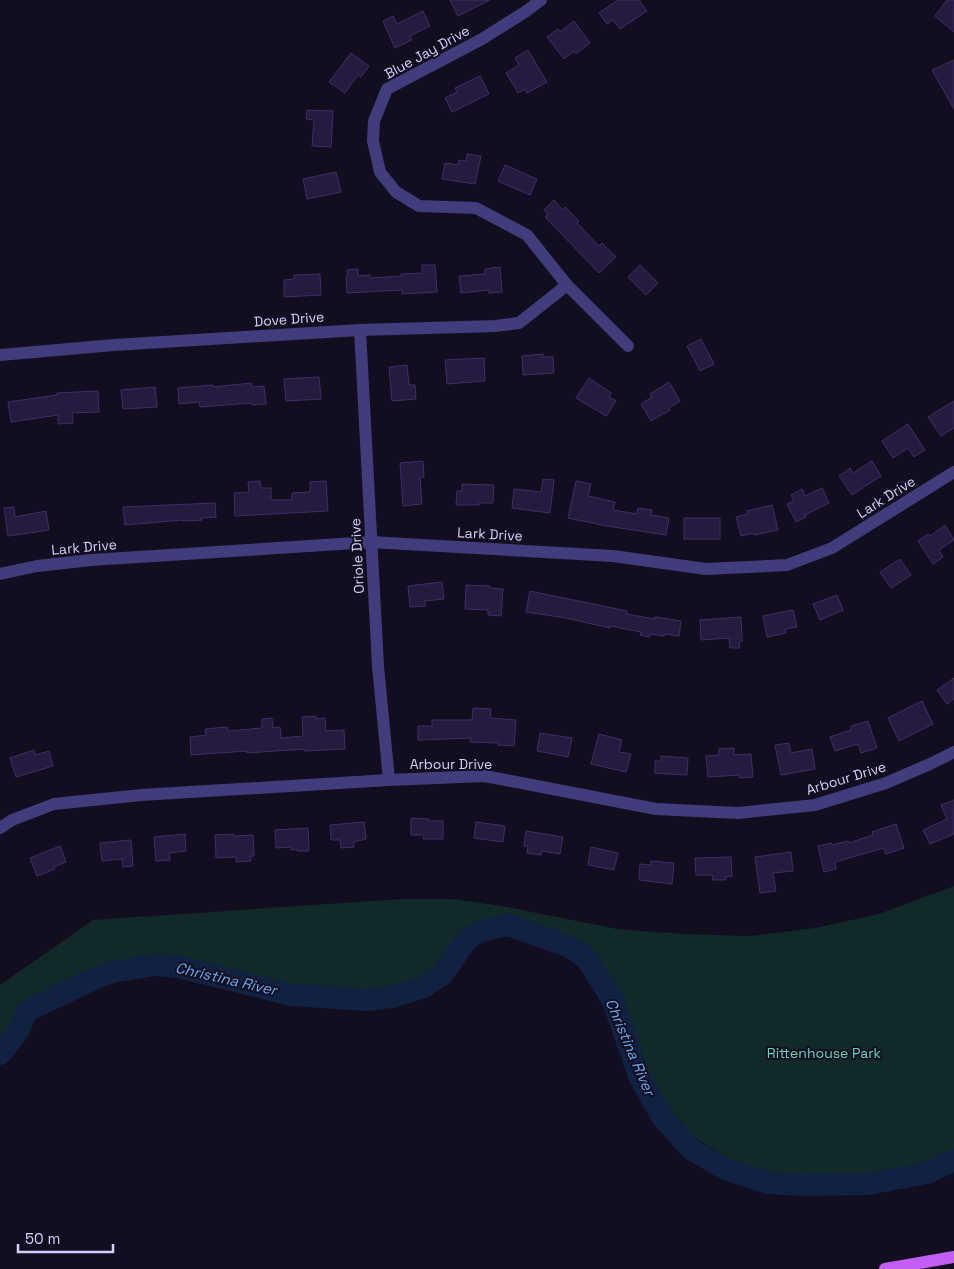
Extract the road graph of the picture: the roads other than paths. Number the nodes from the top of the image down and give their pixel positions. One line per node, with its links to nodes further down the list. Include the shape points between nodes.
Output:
1 (541, 0): 2 (street, Blue Jay Drive, via 482,39 387,89 374,120 373,141 380,172 396,192 420,206 476,208 527,235)
2 (567, 284): 3 (street, Dove Drive, via 520,323); 4 (street, Blue Jay Drive)
3 (360, 330): 5 (street, Dove Drive); 7 (street, Oriole Drive)
4 (628, 346)
5 (0, 355)
6 (954, 472): 7 (street, Lark Drive, via 832,548 787,565 706,569 613,556)
7 (371, 542): 8 (street, Lark Drive, via 91,560); 10 (street, Oriole Drive)
8 (0, 574)
9 (954, 752): 10 (street, Arbour Drive, via 886,783 815,805 738,813 656,809 485,776)
10 (388, 780): 11 (street, Arbour Drive, via 141,795 54,804)
11 (0, 828)
12 (954, 1257): 13 (main road)
13 (885, 1269)

